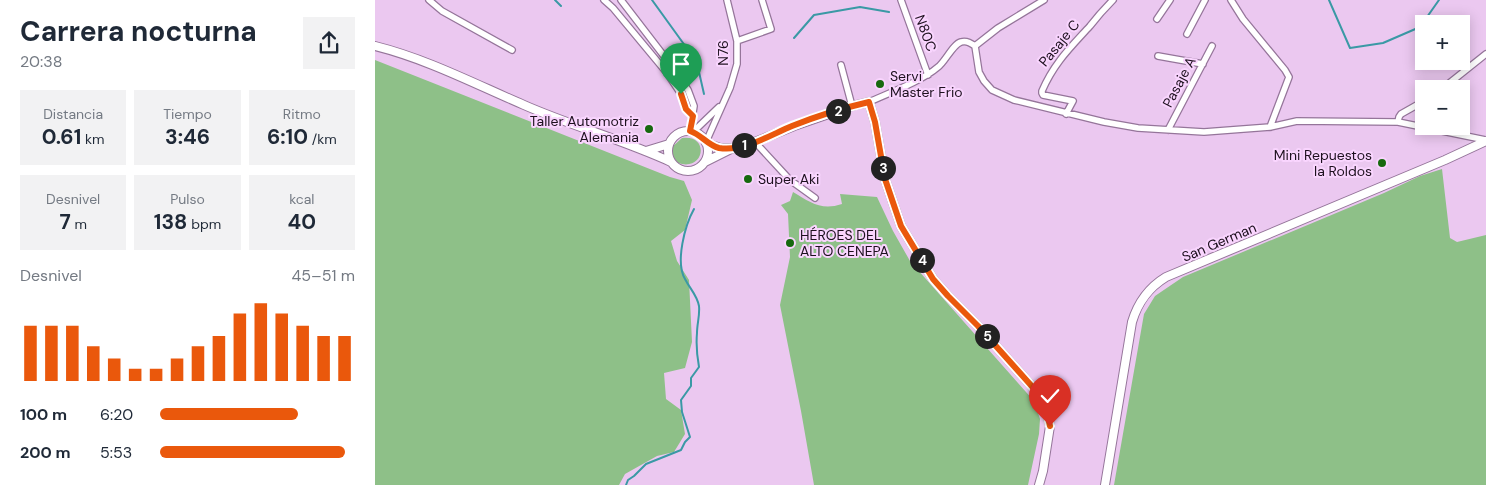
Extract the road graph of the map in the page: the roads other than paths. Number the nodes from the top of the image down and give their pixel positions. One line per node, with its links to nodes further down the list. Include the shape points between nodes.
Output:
1 (429, 0): 21 (street, via 442,11)
2 (604, 0): 12 (street)
3 (621, 0): 12 (street); 13 (street)
4 (727, 0): 17 (street, N76)
5 (762, 0): 17 (street, via 771,29)
6 (901, 0): 28 (street, N80C)
7 (1044, 0): 19 (street)
8 (1113, 0): 34 (street, Pasaje C, via 1049,74 1043,95 1073,101)
9 (1171, 0): 15 (street)
10 (1205, 0): 16 (street)
11 (1231, 0): 37 (street, via 1289,77)
12 (613, 8): 14 (street)
13 (630, 11): 14 (street); 26 (street)
14 (621, 19): 27 (street)
15 (1157, 20)
16 (1187, 34)
17 (737, 41): 31 (street, N76, via 734,77)
18 (375, 46): 45 (main road)
19 (975, 46): 28 (street, via 959,42 939,67); 34 (street, via 979,72 992,90 1014,100)
20 (1212, 46): 25 (street, Pasaje A)
21 (512, 50)
22 (1486, 54): 29 (street)
23 (1159, 56): 25 (street)
24 (841, 64): 32 (street)
25 (1203, 64): 38 (street, Pasaje A)
26 (674, 69): 27 (street); 35 (street, via 692,98)
27 (667, 73): 35 (street)
28 (928, 75): 30 (street)
29 (1453, 80)
30 (869, 102): 32 (main road); 49 (main road, via 885,179 901,226 933,279 1037,392 1046,408 1050,426)
31 (722, 104): 39 (street, N76); 42 (street, N76)
32 (852, 106): 41 (main road)
33 (1415, 106): 36 (street, via 1403,112)
34 (1066, 114): 38 (street, via 1138,128)
35 (693, 116): 39 (street)
36 (1398, 122): 37 (street, via 1297,121); 40 (street)
37 (1270, 126): 38 (street, via 1204,132)
38 (1168, 130)
39 (691, 132): 42 (main road); 43 (main road, via 681,132)
40 (1486, 141): 50 (main road, San German, via 1154,285 1135,310 1132,322)
41 (755, 142): 44 (main road); 48 (street, via 790,180)
42 (706, 143): 44 (main road); 47 (main road)
43 (669, 144): 45 (main road); 46 (main road)
44 (731, 149): 47 (main road)
45 (646, 151): 46 (main road)
46 (671, 162): 47 (main road, via 686,171 698,169)
47 (705, 162)
48 (815, 198)
49 (1039, 485)
50 (1105, 485)

